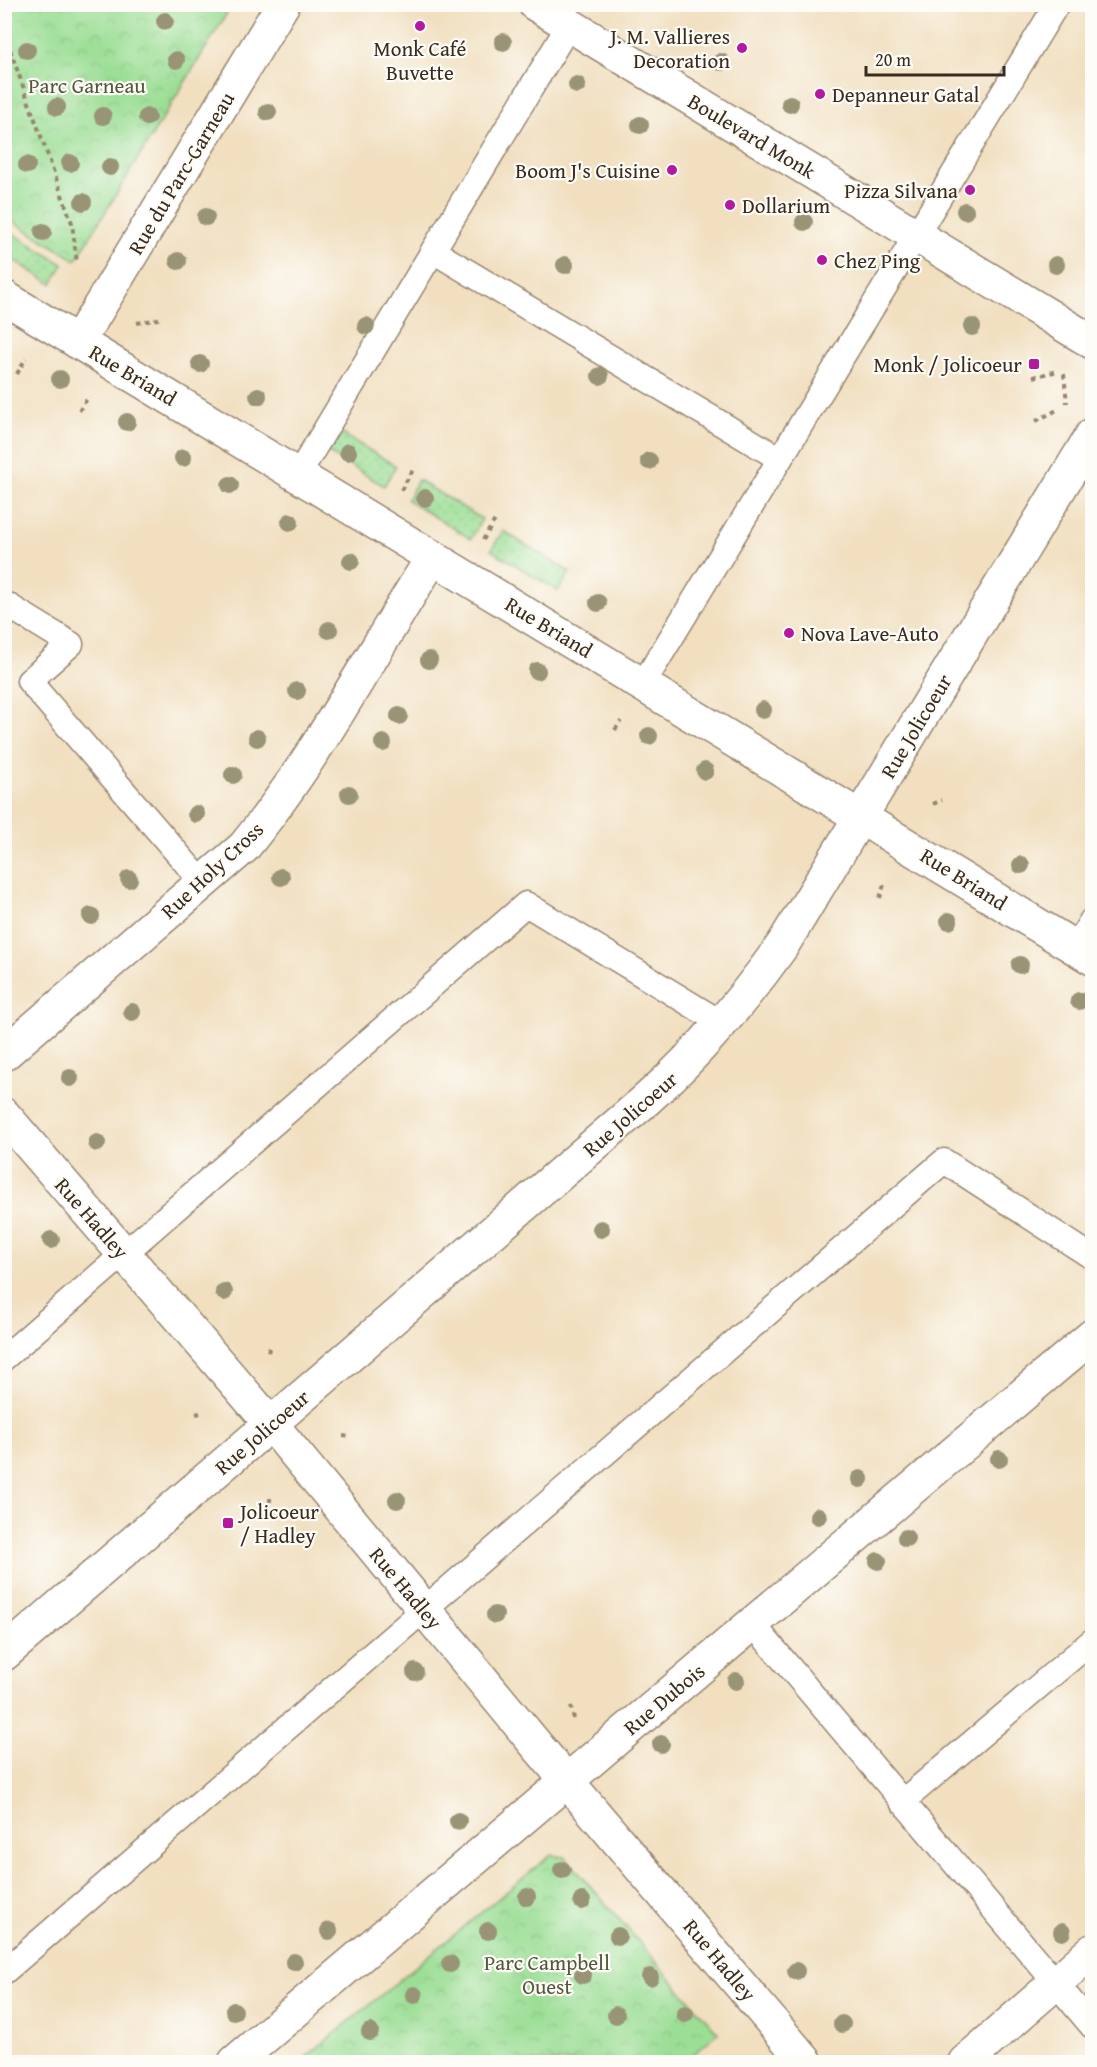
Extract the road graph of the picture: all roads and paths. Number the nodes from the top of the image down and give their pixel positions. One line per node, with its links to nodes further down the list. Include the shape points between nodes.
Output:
1 (283, 4): 14 (street, Rue du Parc-Garneau)
2 (347, 4): 5 (path)
3 (535, 4): 6 (street, Boulevard Monk)
4 (1049, 7): 8 (lane)
5 (346, 10)
6 (568, 25): 8 (street, Boulevard Monk); 9 (lane)
7 (4, 33): 10 (path, via 72,223)
8 (916, 236): 15 (street, Boulevard Monk); 23 (lane)
9 (433, 251): 23 (lane); 25 (lane)
10 (77, 261)
11 (4, 297): 14 (street, Rue Briand)
12 (163, 318): 13 (path)
13 (132, 324)
14 (78, 342): 25 (street, Rue Briand)
15 (1092, 342)
16 (31, 349): 17 (path)
17 (17, 374)
18 (1033, 377): 21 (path, via 1064,370 1067,405)
19 (94, 387): 20 (path)
20 (79, 411)
21 (1036, 421)
22 (1092, 435): 34 (street, Rue Jolicoeur)
23 (780, 459): 31 (lane)
24 (412, 470): 26 (path)
25 (298, 475): 29 (street, Rue Briand)
26 (397, 495)
27 (495, 520): 28 (path)
28 (479, 546)
29 (433, 557): 31 (street, Rue Briand); 36 (street, Rue Holy Cross, via 274,810 244,846)
30 (4, 603): 36 (lane, via 71,644 29,681)
31 (643, 684): 34 (street, Rue Briand)
32 (942, 800): 33 (path)
33 (933, 804)
34 (861, 817): 39 (street, Rue Briand); 40 (street, Rue Jolicoeur, via 782,946)
35 (885, 881): 37 (path)
36 (203, 883): 41 (street, Rue Holy Cross)
37 (880, 898)
38 (1092, 920): 39 (lane)
39 (1084, 953)
40 (723, 1024): 43 (lane, via 526,904); 49 (street, Rue Jolicoeur, via 664,1085)
41 (4, 1053)
42 (4, 1115): 43 (street, Rue Hadley)
43 (123, 1254): 48 (lane); 49 (street, Rue Hadley)
44 (1092, 1257): 52 (lane, via 944,1161)
45 (1092, 1336): 53 (street, Rue Dubois)
46 (270, 1346): 47 (path)
47 (268, 1352)
48 (4, 1358)
49 (271, 1425): 52 (street, Rue Hadley); 55 (street, Rue Jolicoeur)
50 (343, 1436): 51 (path)
51 (350, 1437)
52 (424, 1609): 58 (street, Rue Hadley); 61 (lane)
53 (752, 1623): 58 (street, Rue Dubois); 59 (lane)
54 (1092, 1641): 59 (lane)
55 (4, 1654)
56 (571, 1706): 57 (path)
57 (574, 1719)
58 (568, 1780): 64 (street, Rue Dubois); 65 (street, Rue Hadley)
59 (902, 1802): 62 (lane)
60 (1092, 1951): 62 (street)
61 (4, 1972)
62 (1054, 1984): 63 (lane); 66 (street)
63 (1092, 2026)
64 (235, 2062)
65 (806, 2062)
66 (964, 2062)

